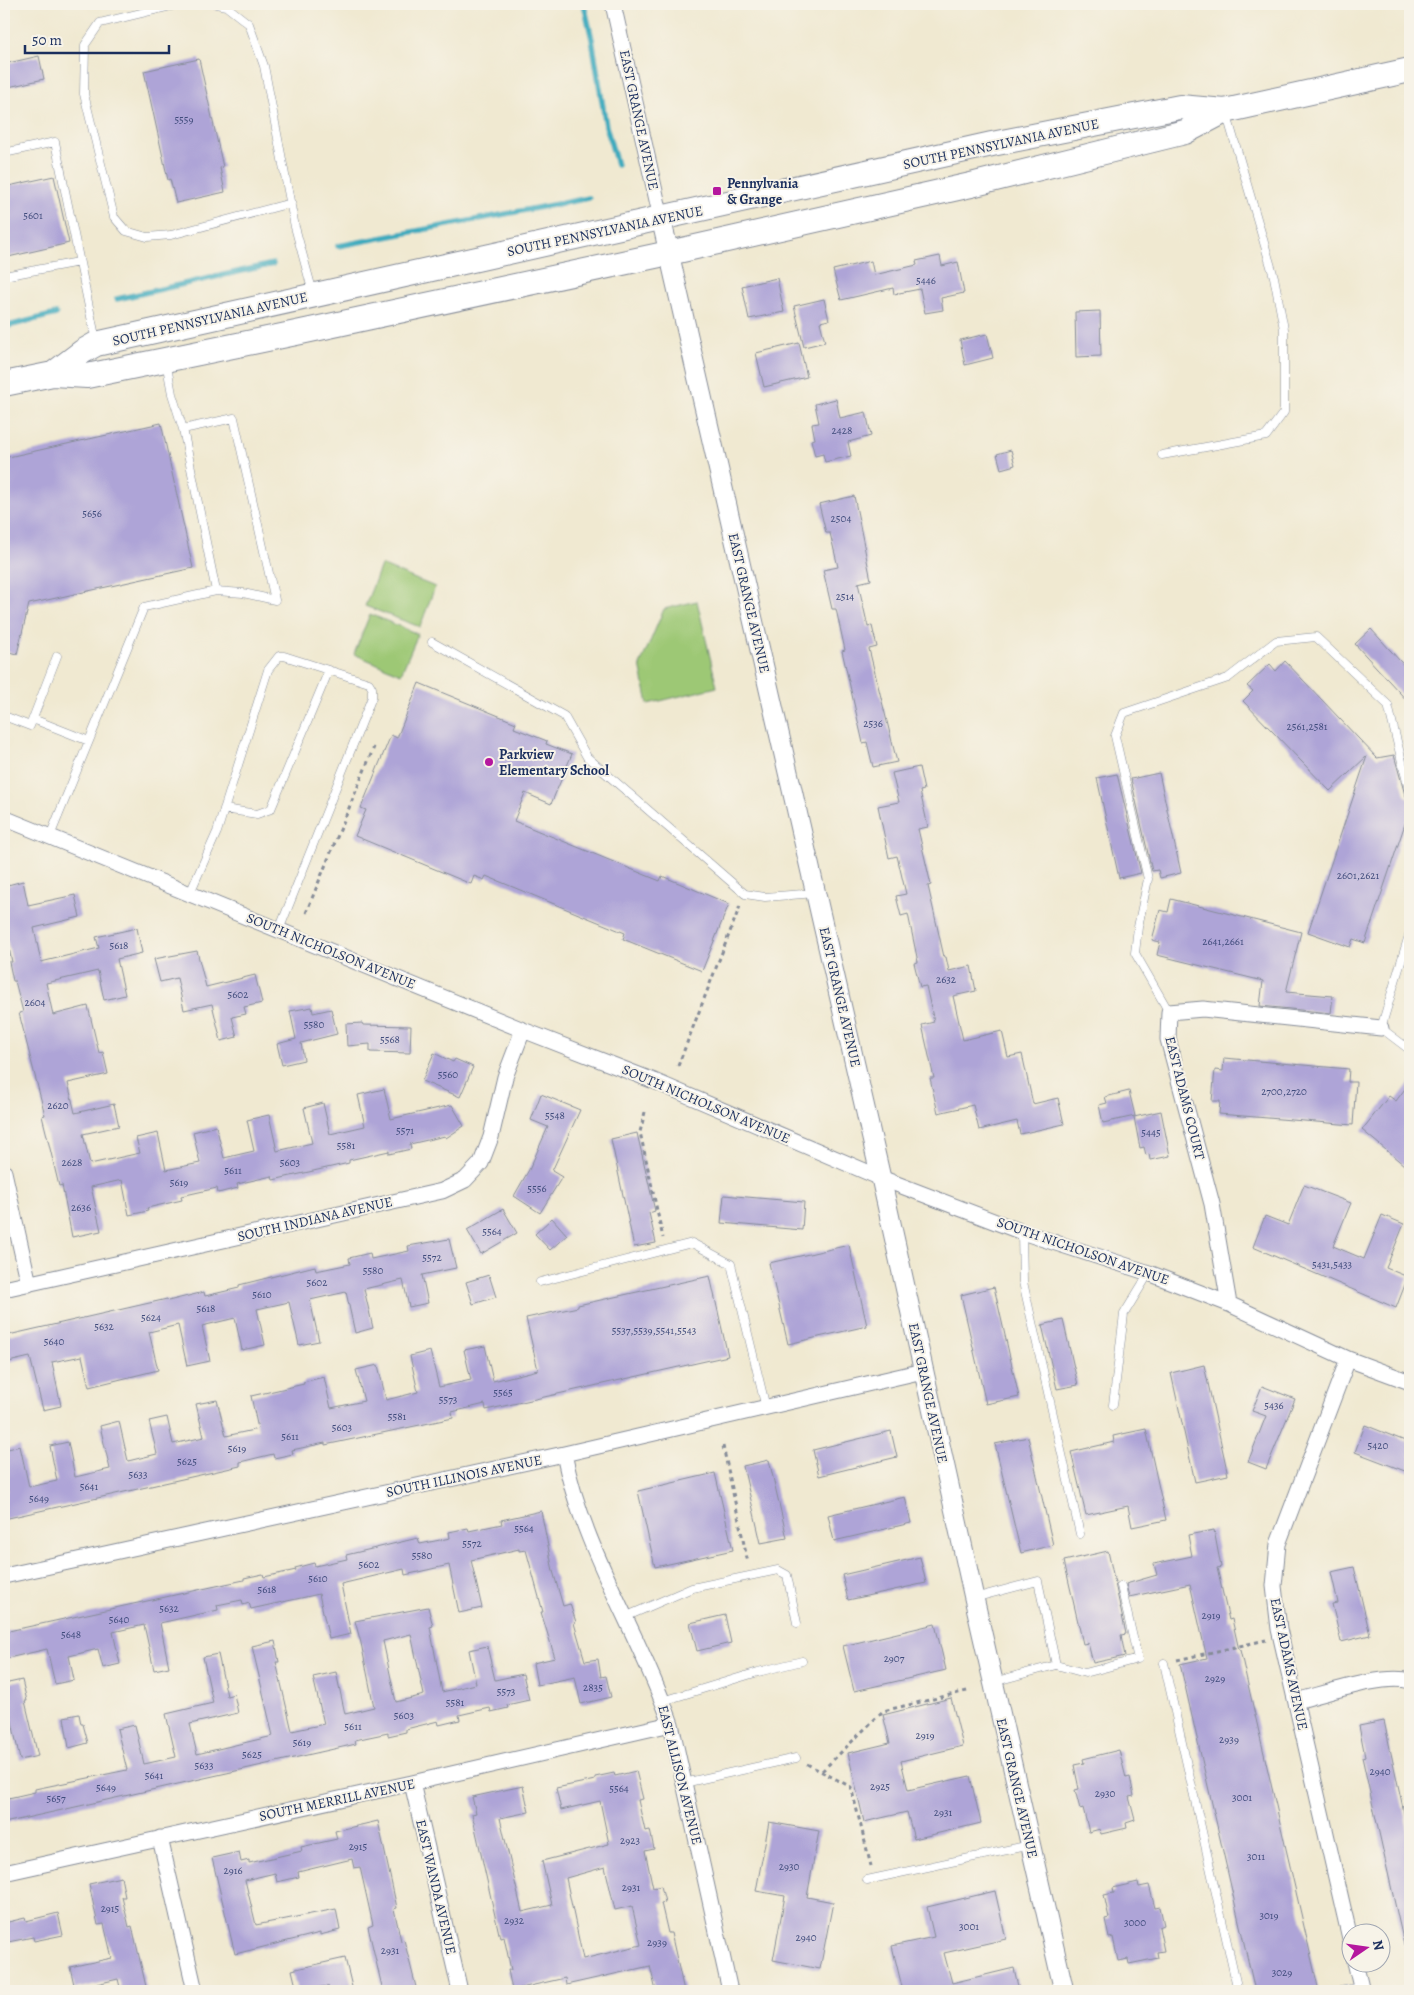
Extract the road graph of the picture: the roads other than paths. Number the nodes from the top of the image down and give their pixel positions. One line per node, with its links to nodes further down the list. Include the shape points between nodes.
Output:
1 (180, 4): 7 (lane, via 100,23 85,45 84,94 114,217 126,231 147,237 171,235)
2 (216, 4): 7 (lane, via 226,6 249,24 264,66)
3 (614, 4): 8 (street, EAST GRANGE AVENUE)
4 (1410, 70): 5 (main road, SOUTH PENNSYLVANIA AVENUE)
5 (1225, 110): 8 (main road, SOUTH PENNSYLVANIA AVENUE, via 1180,107 992,144); 9 (main road, SOUTH PENNSYLVANIA AVENUE, via 1185,132 971,185); 18 (lane, via 1274,277 1284,329 1284,412 1266,436)
6 (4, 153): 10 (lane, via 55,142)
7 (291, 203): 12 (lane)
8 (661, 218): 9 (street, EAST GRANGE AVENUE); 12 (main road, SOUTH PENNSYLVANIA AVENUE)
9 (669, 253): 14 (main road, SOUTH PENNSYLVANIA AVENUE); 30 (street, EAST GRANGE AVENUE)
10 (79, 262): 11 (lane); 13 (lane)
11 (4, 276)
12 (314, 295): 13 (main road, SOUTH PENNSYLVANIA AVENUE)
13 (96, 344): 15 (main road, SOUTH PENNSYLVANIA AVENUE)
14 (166, 359): 15 (main road, SOUTH PENNSYLVANIA AVENUE, via 87,376); 17 (lane)
15 (54, 374): 16 (main road, SOUTH PENNSYLVANIA AVENUE)
16 (4, 384)
17 (183, 429): 19 (lane); 19 (lane, via 234,418 275,600)
18 (1162, 455)
19 (216, 591): 25 (lane, via 144,607)
20 (432, 642): 30 (lane, via 564,716 587,757 745,894 765,897)
21 (57, 656): 24 (lane)
22 (329, 670): 27 (lane, via 271,809 257,814); 27 (lane, via 284,656 279,656 272,664); 32 (lane, via 369,683 372,697)
23 (4, 716): 24 (lane, via 30,726)
24 (33, 719): 25 (lane)
25 (89, 741): 29 (lane)
26 (1410, 794): 34 (lane, via 1388,705 1316,637 1276,641 1228,678 1124,713 1114,736 1148,880 1135,954)
27 (224, 809): 31 (lane)
28 (4, 818): 29 (street, SOUTH NICHOLSON AVENUE)
29 (50, 836): 31 (street, SOUTH NICHOLSON AVENUE)
30 (816, 893): 39 (street, EAST GRANGE AVENUE)
31 (190, 894): 32 (street, SOUTH NICHOLSON AVENUE)
32 (279, 930): 36 (street, SOUTH NICHOLSON AVENUE)
33 (1410, 932): 35 (lane)
34 (1169, 1012): 35 (street, via 1202,1009); 45 (street, EAST ADAMS COURT, via 1168,1039 1212,1204)
35 (1381, 1028): 37 (lane)
36 (523, 1030): 39 (street, SOUTH NICHOLSON AVENUE, via 654,1081); 43 (street, SOUTH INDIANA AVENUE, via 505,1077 481,1164 464,1180 442,1191)
37 (1410, 1050)
38 (4, 1172): 43 (street)
39 (882, 1178): 40 (street, SOUTH NICHOLSON AVENUE); 47 (street, EAST GRANGE AVENUE)
40 (1022, 1232): 41 (street, SOUTH NICHOLSON AVENUE); 52 (lane, via 1024,1282)
41 (1149, 1273): 45 (street, SOUTH NICHOLSON AVENUE); 49 (lane, via 1124,1314)
42 (540, 1282): 50 (lane, via 692,1243 730,1264)
43 (29, 1284): 44 (street, SOUTH INDIANA AVENUE)
44 (4, 1289)
45 (1229, 1304): 46 (street, SOUTH NICHOLSON AVENUE)
46 (1348, 1359): 48 (street, SOUTH NICHOLSON AVENUE); 63 (street, EAST ADAMS AVENUE, via 1278,1544 1274,1586 1281,1637)
47 (923, 1371): 50 (street, SOUTH ILLINOIS AVENUE); 55 (street, EAST GRANGE AVENUE)
48 (1410, 1382)
49 (1112, 1405)
50 (766, 1408): 51 (street, SOUTH ILLINOIS AVENUE)
51 (564, 1454): 53 (street, SOUTH ILLINOIS AVENUE); 56 (street, EAST ALLISON AVENUE, via 582,1520)
52 (1080, 1534)
53 (4, 1576)
54 (1121, 1586): 60 (lane, via 1138,1659 1085,1673)
55 (974, 1598): 60 (lane, via 1038,1581); 62 (street, EAST GRANGE AVENUE)
56 (625, 1617): 57 (lane, via 692,1588 778,1570 787,1575); 64 (street, EAST ALLISON AVENUE)
57 (797, 1623)
58 (802, 1661): 64 (lane)
59 (1164, 1663): 80 (lane)
60 (1056, 1665): 62 (lane)
61 (1410, 1681): 63 (street, via 1402,1678 1379,1680)
62 (993, 1682): 70 (street, EAST GRANGE AVENUE)
63 (1296, 1700): 73 (street, EAST ADAMS AVENUE)
64 (663, 1701): 65 (street, EAST ALLISON AVENUE)
65 (670, 1724): 67 (street, EAST ALLISON AVENUE); 68 (street, SOUTH MERRILL AVENUE)
66 (796, 1758): 67 (lane)
67 (684, 1783): 78 (street, EAST ALLISON AVENUE)
68 (412, 1784): 69 (street, SOUTH MERRILL AVENUE); 77 (street, EAST WANDA AVENUE)
69 (160, 1838): 71 (street, SOUTH MERRILL AVENUE); 76 (street)
70 (1030, 1845): 72 (lane); 79 (street, EAST GRANGE AVENUE)
71 (4, 1873)
72 (871, 1879)
73 (1346, 1922)
74 (1357, 1972): 75 (street)
75 (1361, 1989): 81 (lane)
76 (194, 1991)
77 (460, 1991)
78 (730, 1991)
79 (1064, 1991)
80 (1238, 1991)
81 (1340, 1991)

